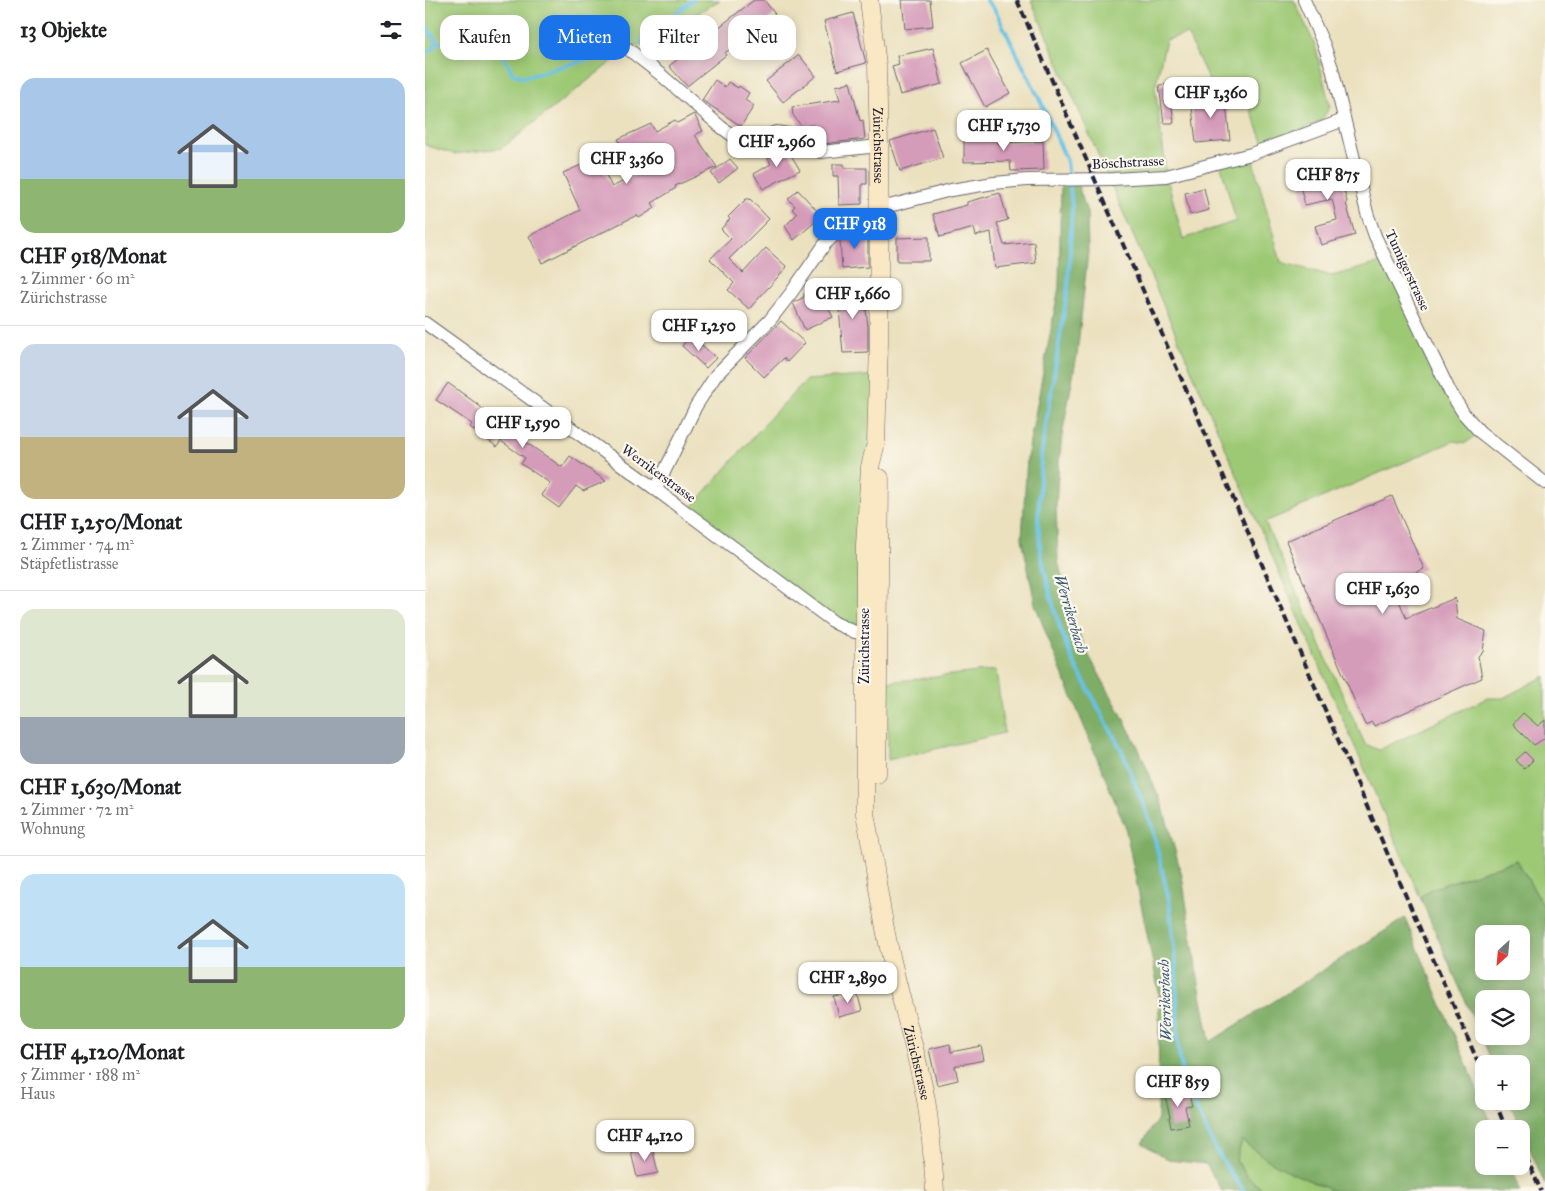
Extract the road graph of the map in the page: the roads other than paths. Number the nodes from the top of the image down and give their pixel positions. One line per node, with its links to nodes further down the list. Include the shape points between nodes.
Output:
1 (869, 0): 5 (main road, Zürichstrasse, via 877,65)
2 (1304, 0): 4 (street, Tumigerstrasse, via 1325,44)
3 (630, 51): 5 (street, via 740,140 752,142 776,132 792,135 821,152)
4 (1343, 120): 6 (street, Böschstrasse, via 1251,154 1166,176 994,183 951,190); 8 (street, Tumigerstrasse, via 1375,236 1449,390 1463,414 1480,432)
5 (879, 146): 6 (main road, Zürichstrasse)
6 (879, 211): 9 (street, Böschstrasse, via 845,225 825,244 791,294 716,376 696,406); 10 (main road, Zürichstrasse, via 876,443 880,459)
7 (425, 323): 9 (street, Werrikerstrasse)
8 (1545, 483)
9 (656, 489): 10 (street, Werrikerstrasse, via 835,623)
10 (871, 636): 11 (main road, Zürichstrasse, via 877,813 873,850 878,897 925,1100 933,1149)
11 (935, 1191)

